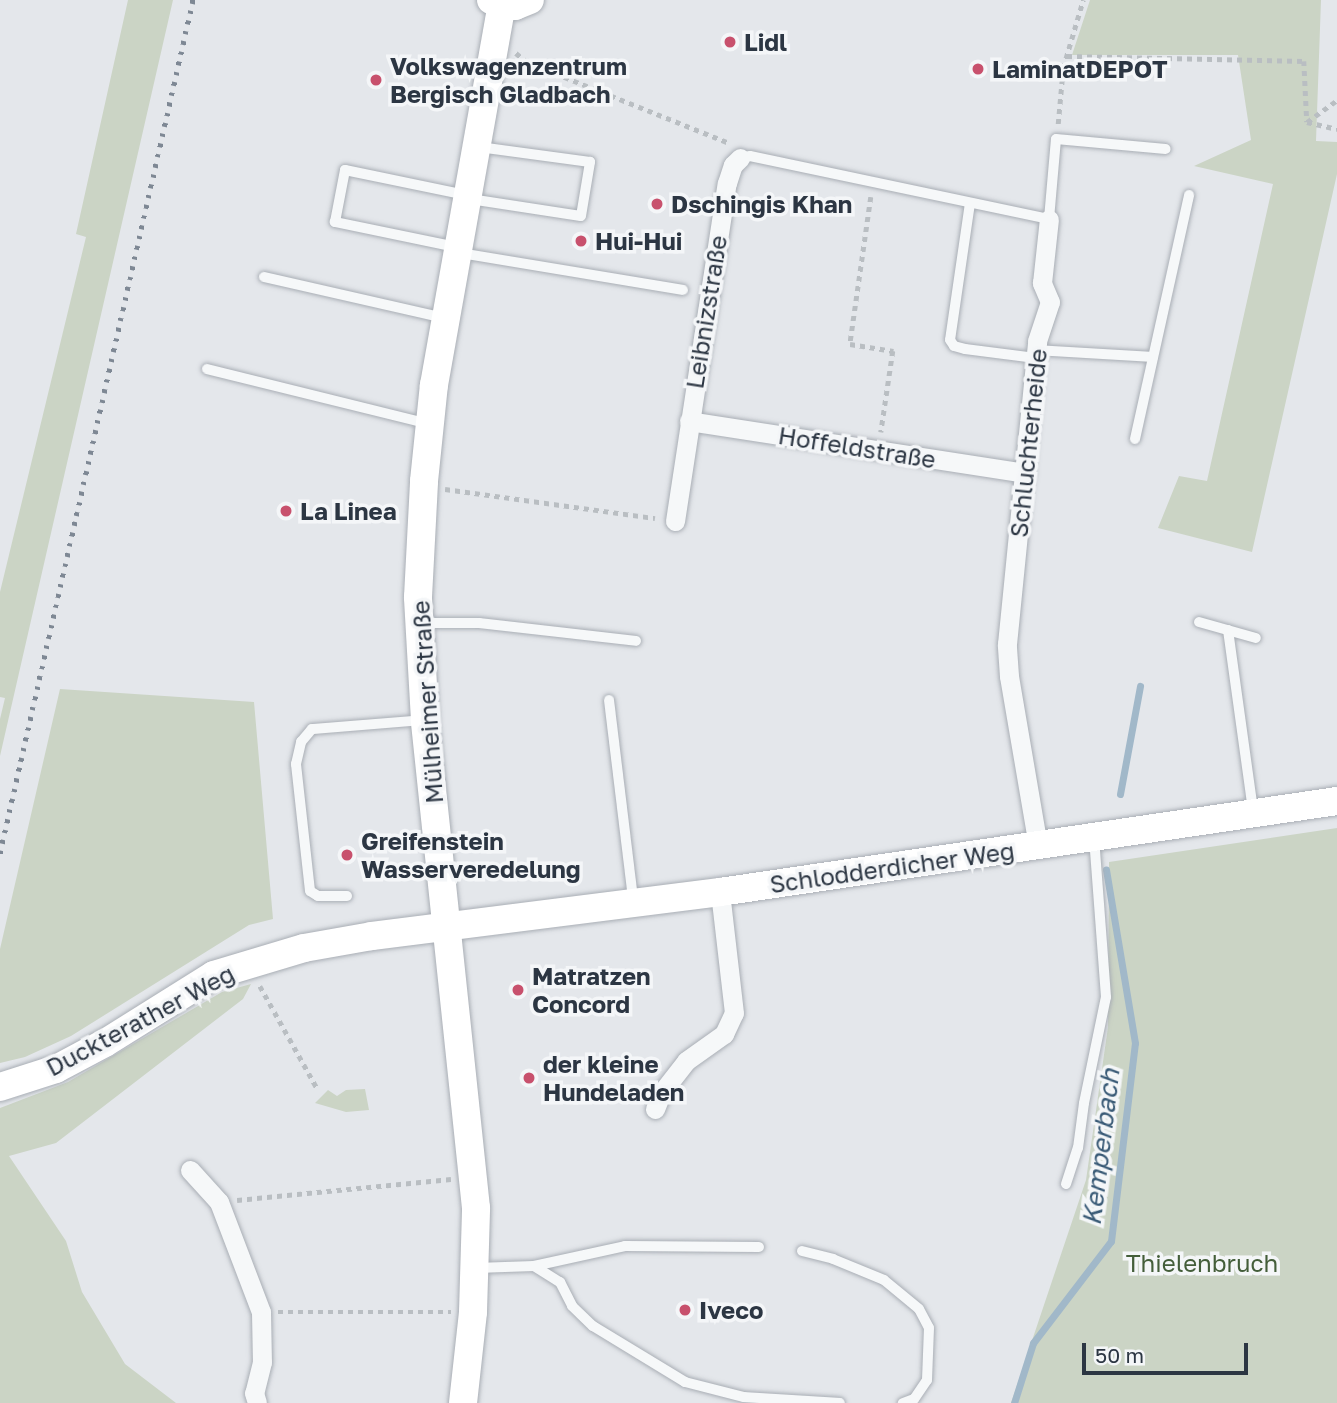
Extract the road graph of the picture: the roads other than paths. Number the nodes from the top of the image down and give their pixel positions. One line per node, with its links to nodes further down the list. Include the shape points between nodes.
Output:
1 (530, 0): 2 (main road, via 515,6)
2 (497, 3): 3 (main road, Mülheimer Straße, via 496,37)
3 (476, 146): 7 (main road, Mülheimer Straße); 7 (lane, via 590,162 581,216)
4 (1166, 149): 9 (lane, via 1056,139)
5 (740, 158): 8 (lane, via 750,156); 17 (street, Leibnizstraße, via 727,183)
6 (1189, 194): 15 (lane)
7 (467, 197): 10 (main road, Mülheimer Straße); 10 (lane, via 345,170 335,222)
8 (970, 203): 9 (lane); 14 (lane, via 950,340 965,349)
9 (1049, 219): 14 (street, Schluchterheide, via 1042,284 1050,302)
10 (457, 250): 12 (lane); 13 (main road, Mülheimer Straße)
11 (264, 277): 13 (lane)
12 (683, 290)
13 (445, 318): 18 (main road, Mülheimer Straße)
14 (1036, 354): 15 (lane); 20 (street, Schluchterheide)
15 (1153, 356): 19 (lane)
16 (207, 369): 18 (lane)
17 (689, 421): 20 (street, Hoffeldstraße); 21 (street, Leibnizstraße)
18 (430, 424): 23 (main road, Mülheimer Straße)
19 (1135, 439)
20 (1025, 473): 32 (street, Schluchterheide, via 1007,645)
21 (675, 521)
22 (1199, 622): 24 (lane)
23 (419, 623): 26 (lane, via 480,623); 28 (main road, Mülheimer Straße)
24 (1227, 630): 25 (lane); 30 (lane)
25 (1256, 638)
26 (636, 641)
27 (609, 699): 35 (lane)
28 (425, 720): 34 (lane, via 312,729 301,742 296,764 310,891 318,896); 36 (main road, Mülheimer Straße)
29 (1337, 801): 30 (main road, Schlodderdicher Weg)
30 (1253, 814): 31 (main road, Schlodderdicher Weg)
31 (1094, 838): 32 (main road, Schlodderdicher Weg); 40 (lane, via 1106,997 1078,1148)
32 (1038, 846): 33 (main road, Schlodderdicher Weg)
33 (720, 892): 35 (main road, Schlodderdicher Weg); 38 (street, via 734,1013 724,1034 686,1061)
34 (347, 896)
35 (634, 903): 36 (main road, Schlodderdicher Weg)
36 (447, 927): 37 (main road, Duckterather Weg, via 338,941 214,975 105,1043 55,1069); 44 (main road, Mülheimer Straße, via 473,1177)
37 (0, 1087)
38 (655, 1109)
39 (190, 1170): 45 (street, via 219,1202 261,1312)
40 (1066, 1184)
41 (759, 1247): 43 (lane, via 625,1245)
42 (802, 1251): 48 (lane, via 884,1280 919,1309 929,1328 927,1380 914,1399)
43 (534, 1266): 44 (lane); 47 (lane, via 560,1282 572,1306 593,1326 685,1382 744,1397)
44 (476, 1268): 46 (main road, Mülheimer Straße)
45 (257, 1403)
46 (463, 1403)
47 (840, 1403)
48 (903, 1403)

